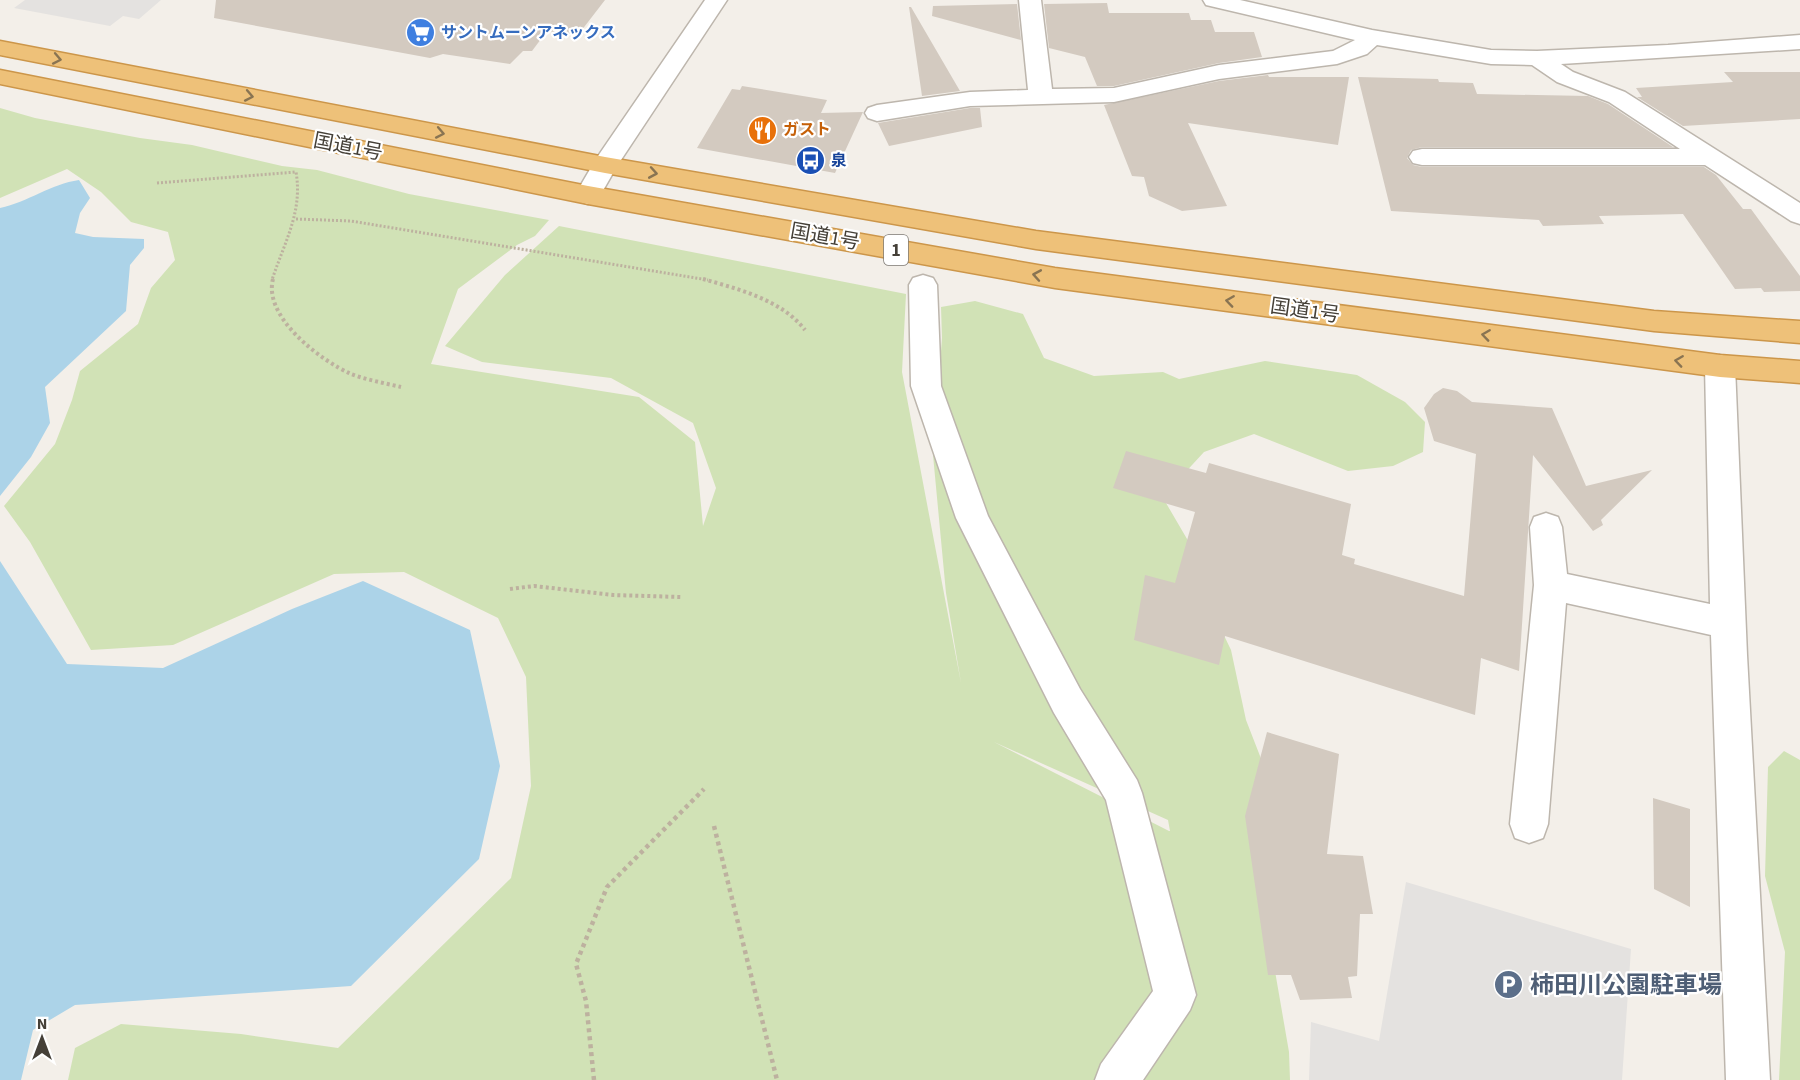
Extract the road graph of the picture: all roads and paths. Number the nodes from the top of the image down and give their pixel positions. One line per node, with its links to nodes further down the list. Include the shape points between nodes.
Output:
1 (716, 0): 13 (street)
2 (1030, 0): 9 (street)
3 (1214, 0): 4 (street)
4 (1372, 37): 7 (street, via 1461,53); 9 (street, via 1359,49 1315,61 1219,72 1114,95)
5 (1800, 42): 7 (street)
6 (0, 48): 13 (highway, 国道1号 / 1, one-way to 13)
7 (1537, 58): 12 (street, via 1565,77 1617,97)
8 (0, 77): 15 (highway, 国道1号 / 1)
9 (1041, 97): 10 (street, via 947,101)
10 (877, 113)
11 (1422, 157): 12 (street)
12 (1710, 157): 16 (street)
13 (605, 165): 15 (street); 20 (highway, 国道1号 / 1, one-way to 20, via 1036,240 1654,321)
14 (157, 183): 17 (path, via 296,172 300,189)
15 (588, 195): 21 (highway, 国道1号 / 1, one-way to 15, via 1055,278)
16 (1800, 215)
17 (296, 219): 19 (path, via 351,221 704,279 774,304 794,316); 23 (path, via 270,292 280,318 314,350 351,374)
18 (923, 285): 34 (street, via 914,379 972,518 1067,701 1123,793 1175,995)
19 (804, 330)
20 (1800, 332)
21 (1720, 366): 22 (highway, 国道1号 / 1); 28 (street)
22 (1800, 372)
23 (401, 387)
24 (1546, 527): 25 (street)
25 (1551, 585): 28 (street); 30 (street)
26 (510, 589): 27 (path, via 534,586 613,595)
27 (681, 597)
28 (1729, 624): 35 (street)
29 (704, 789): 32 (path, via 607,887 576,963 585,1001)
30 (1529, 825)
31 (714, 826): 33 (path)
32 (594, 1080)
33 (777, 1080)
34 (1117, 1080)
35 (1748, 1080)

